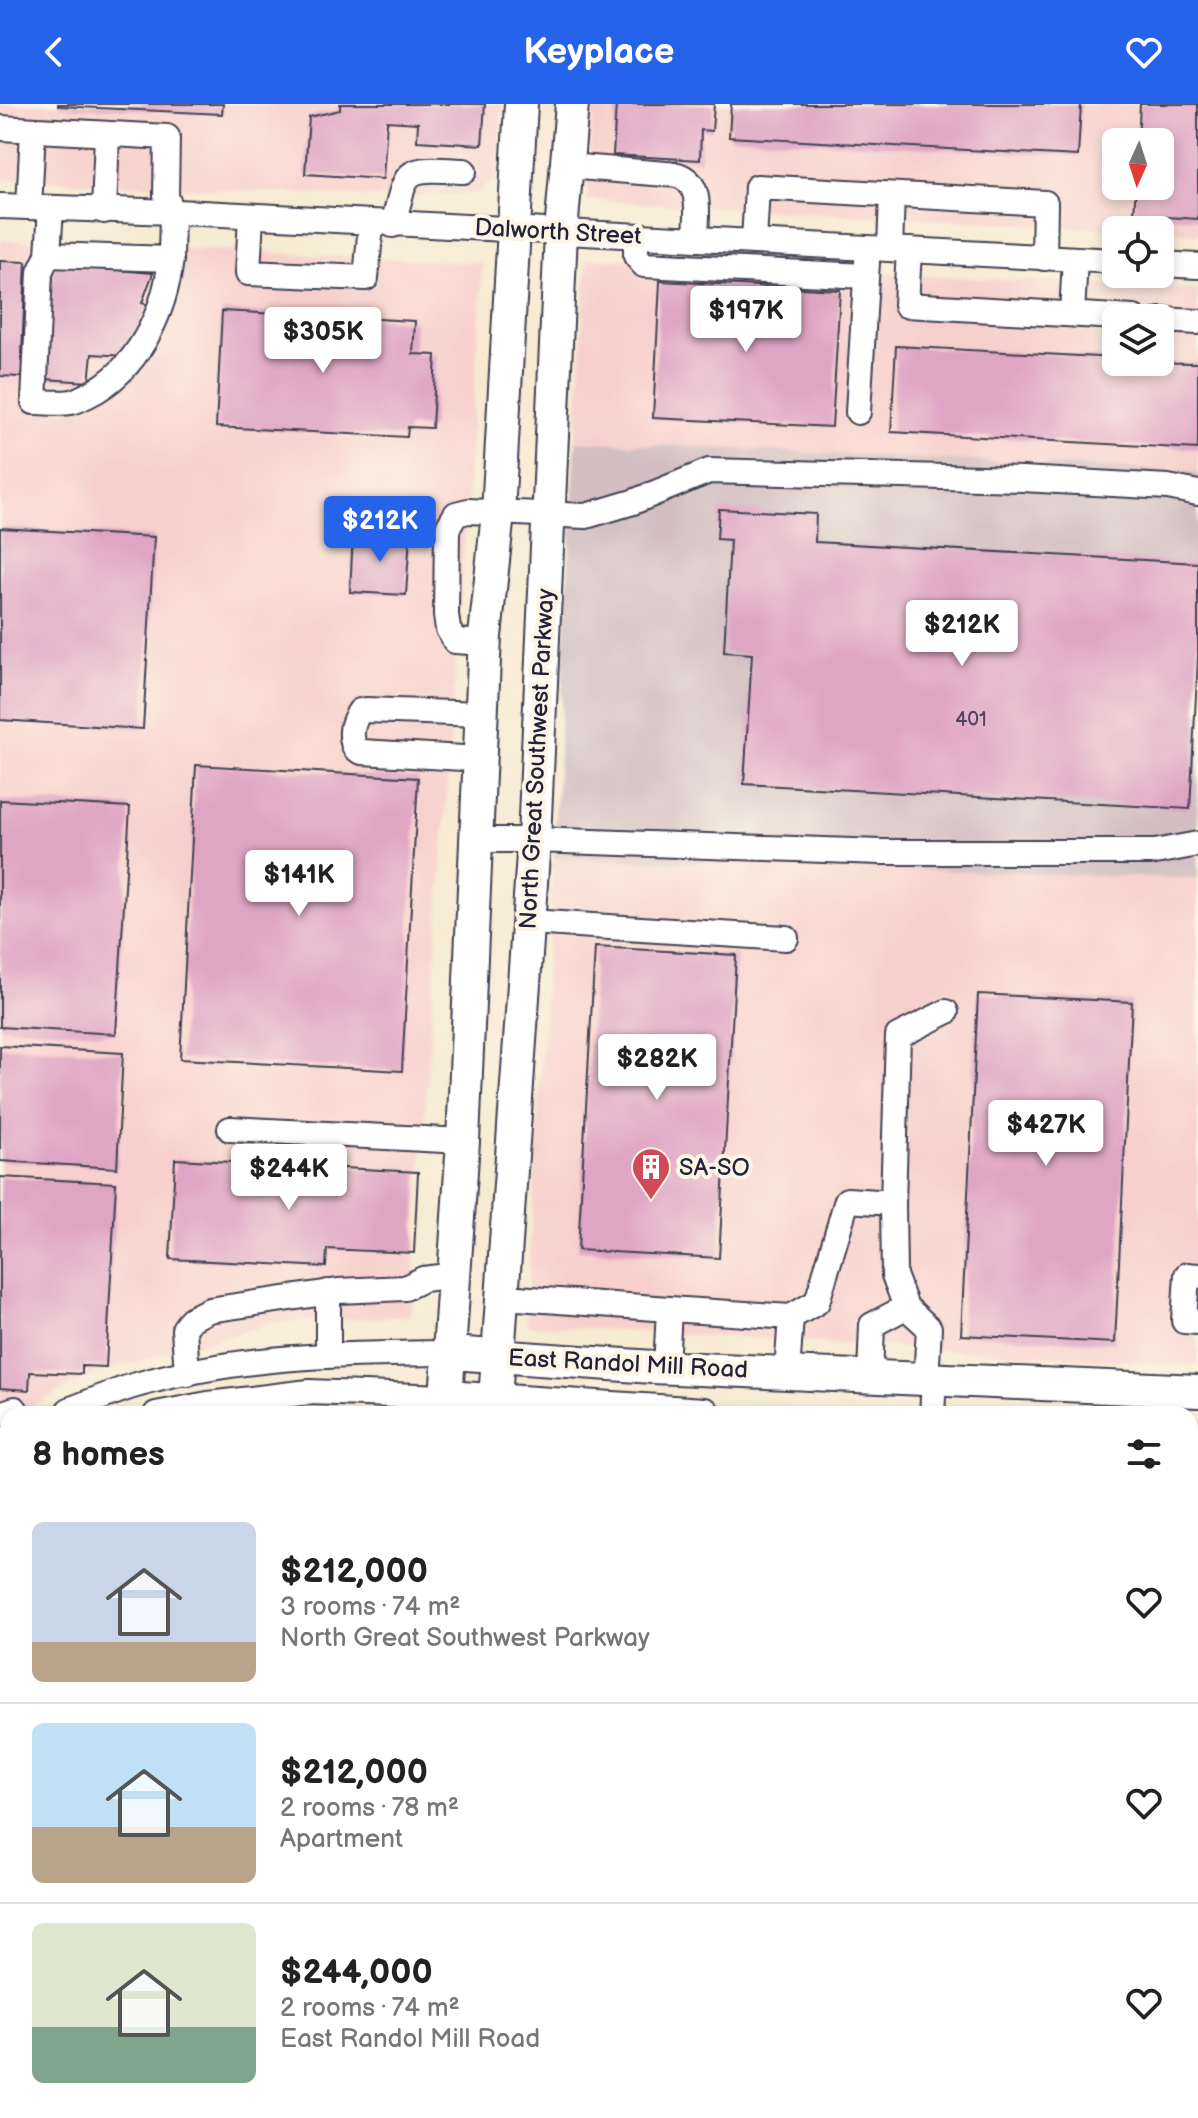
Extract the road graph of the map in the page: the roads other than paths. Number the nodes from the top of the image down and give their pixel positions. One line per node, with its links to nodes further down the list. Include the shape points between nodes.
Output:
1 (521, 104): 15 (main road)
2 (572, 104): 6 (main road, North Great Southwest Parkway)
3 (0, 128): 4 (street)
4 (33, 130): 5 (street); 10 (street)
5 (107, 134): 11 (street); 12 (street, via 167,137 166,196)
6 (567, 166): 16 (main road, North Great Southwest Parkway); 18 (street, via 686,178 697,198)
7 (464, 171): 14 (street, via 413,172)
8 (892, 195): 19 (street, via 757,187); 21 (street); 23 (street, via 1045,203)
9 (0, 206): 10 (street, Dalworth Street)
10 (40, 208): 11 (street, Dalworth Street); 22 (street)
11 (104, 211): 12 (street, Dalworth Street)
12 (172, 212): 13 (street, Dalworth Street); 24 (street)
13 (251, 216): 14 (street, Dalworth Street); 14 (street, via 248,273 366,278)
14 (382, 224): 15 (street, Dalworth Street)
15 (512, 229): 16 (street, Dalworth Street); 37 (main road)
16 (561, 232): 17 (street, Dalworth Street); 38 (main road, North Great Southwest Parkway)
17 (636, 236): 18 (street, Dalworth Street); 29 (street, via 636,256 644,265)
18 (696, 239): 19 (street, Dalworth Street)
19 (754, 242): 20 (street, Dalworth Street)
20 (812, 245): 21 (street, Dalworth Street); 29 (street)
21 (889, 249): 23 (street, Dalworth Street); 30 (street); 31 (street, via 906,305)
22 (48, 255): 24 (street); 24 (street, via 40,272 34,402 73,402 126,368 160,305)
23 (1044, 258): 25 (street, Dalworth Street)
24 (171, 259)
25 (1075, 259): 26 (street, Dalworth Street); 31 (street)
26 (1102, 260)
27 (1174, 265): 28 (street)
28 (1198, 266)
29 (810, 273): 30 (street)
30 (866, 276): 35 (street)
31 (1072, 314): 32 (street)
32 (1102, 316)
33 (1174, 321): 34 (street)
34 (1198, 322)
35 (858, 412)
36 (1198, 493): 38 (street, via 1022,479 709,471 586,516)
37 (498, 513): 38 (street); 39 (main road); 39 (street, via 456,514 447,529 448,629 455,641)
38 (548, 516): 43 (main road, North Great Southwest Parkway)
39 (485, 643): 40 (main road)
40 (482, 714): 41 (main road); 41 (street, via 366,710 352,722 352,743 362,752)
41 (480, 759): 42 (main road)
42 (477, 840): 43 (street); 49 (main road)
43 (534, 840): 44 (street, via 881,852 1155,852); 45 (main road, North Great Southwest Parkway)
44 (1198, 844)
45 (529, 922): 46 (street); 54 (main road, North Great Southwest Parkway)
46 (786, 938)
47 (946, 1012): 50 (street, via 898,1036)
48 (230, 1129): 49 (street)
49 (463, 1141): 51 (main road)
50 (893, 1203): 55 (street, via 894,1275); 57 (street, via 847,1200 817,1302)
51 (455, 1275): 53 (street, via 423,1279 405,1288); 59 (main road)
52 (1198, 1276): 58 (street, via 1187,1275 1184,1321)
53 (328, 1292): 60 (street); 64 (street, via 209,1310 191,1319 184,1329)
54 (504, 1297): 56 (street); 61 (main road, North Great Southwest Parkway)
55 (906, 1307): 65 (street, via 872,1325); 66 (street, via 929,1328)
56 (669, 1309): 57 (street); 62 (street)
57 (791, 1317): 63 (street)
58 (1198, 1322)
59 (451, 1353): 60 (street, East Randol Mill Road); 61 (main road, East Randol Mill Road); 70 (main road)
60 (328, 1355): 64 (street, East Randol Mill Road)
61 (498, 1357): 62 (main road, East Randol Mill Road); 71 (main road, North Great Southwest Parkway)
62 (666, 1368): 63 (main road, East Randol Mill Road)
63 (787, 1372): 65 (main road, East Randol Mill Road)
64 (187, 1374): 68 (street, East Randol Mill Road)
65 (870, 1376): 66 (main road, East Randol Mill Road)
66 (930, 1379): 67 (main road, East Randol Mill Road); 72 (street)
67 (1198, 1391)
68 (80, 1406)
69 (198, 1406): 70 (street, East Randol Mill Road, via 309,1392)
70 (446, 1406)
71 (494, 1406)
72 (932, 1406)

